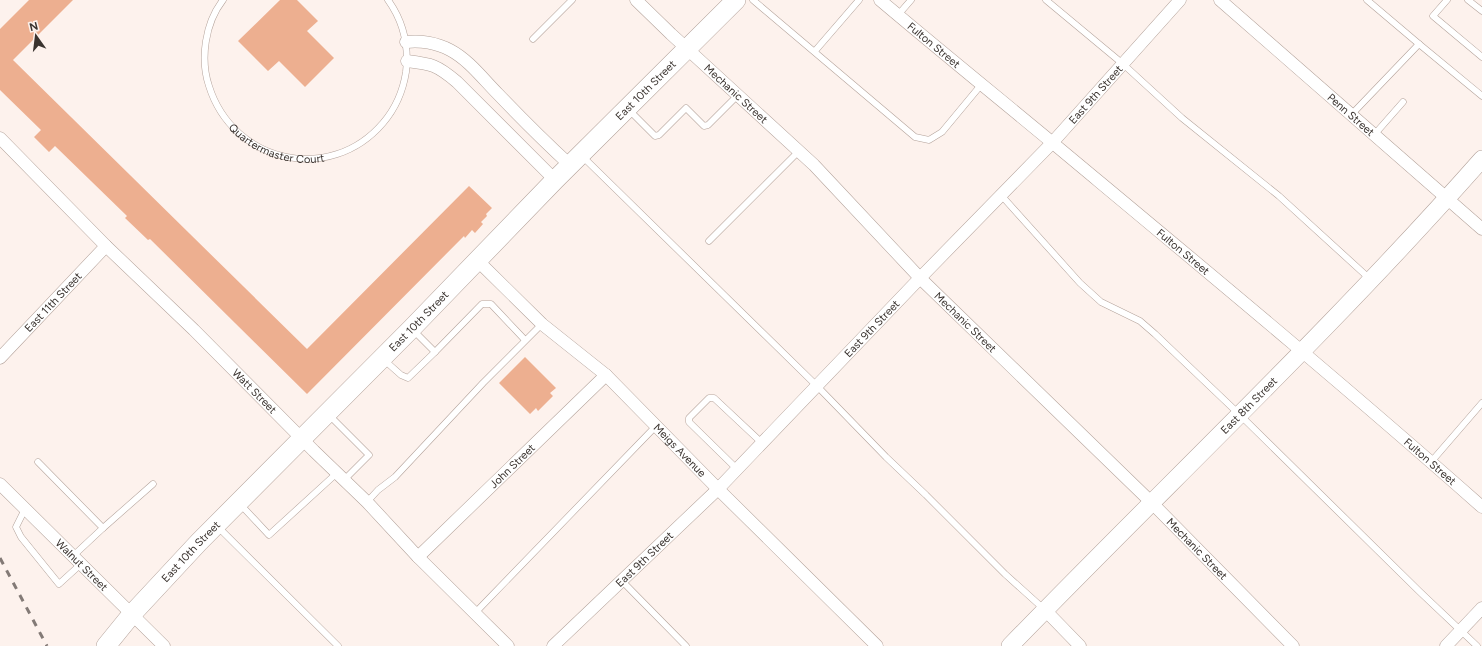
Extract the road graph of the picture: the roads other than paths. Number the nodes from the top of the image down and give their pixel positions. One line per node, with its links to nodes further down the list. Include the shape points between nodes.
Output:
1 (223, 0): 24 (lane, Quartermaster Court, via 211,21 206,40 206,79 212,98 222,115 250,143 267,152 310,159 344,152 361,143 376,130 399,98 405,80)
2 (388, 0): 19 (lane, Quartermaster Court, via 402,25)
3 (572, 0): 18 (lane)
4 (636, 0): 21 (street, Mechanic Street)
5 (736, 0): 21 (main road, East 10th Street)
6 (753, 0): 22 (lane)
7 (859, 0): 22 (lane)
8 (880, 0): 17 (street, Fulton Street)
9 (911, 0): 17 (lane)
10 (1046, 0): 25 (lane)
11 (1180, 0): 25 (street, East 9th Street)
12 (1220, 0): 31 (street, Penn Street)
13 (1367, 0): 20 (lane)
14 (1446, 0): 23 (lane, via 1433,16)
15 (1468, 0): 16 (lane)
16 (1482, 11)
17 (898, 15): 26 (street, Fulton Street)
18 (533, 39)
19 (406, 42): 24 (lane, Quartermaster Court); 37 (street, via 429,43 452,51 544,142)
20 (1419, 44): 28 (lane); 31 (lane)
21 (686, 48): 27 (street, Mechanic Street); 30 (main road, East 10th Street)
22 (814, 51): 26 (lane, via 915,137 929,140 942,132)
23 (1482, 57)
24 (407, 60): 38 (street, via 431,64 444,71)
25 (1123, 64): 34 (street, East 9th Street); 46 (lane, via 1182,118 1278,196)
26 (981, 85): 34 (street, Fulton Street)
27 (738, 95): 30 (lane, via 708,125 704,126 686,108 655,136); 35 (street, Mechanic Street)
28 (1482, 96)
29 (1402, 102): 32 (lane)
30 (627, 108): 37 (main road, East 10th Street)
31 (1351, 115): 32 (street, Penn Street)
32 (1374, 136): 40 (street, Penn Street)
33 (0, 138): 43 (street, Watt Street)
34 (1052, 143): 39 (street, East 9th Street); 50 (street, Fulton Street)
35 (799, 151): 42 (lane); 45 (street, Mechanic Street)
36 (1482, 159): 40 (main road, East 8th Street)
37 (575, 160): 38 (main road, East 10th Street); 55 (lane)
38 (555, 180): 44 (main road, East 10th Street)
39 (1001, 195): 45 (street, East 9th Street); 58 (lane, via 1080,283 1101,302 1140,321)
40 (1447, 199): 41 (street, Penn Street); 46 (main road, East 8th Street)
41 (1482, 229)
42 (709, 241)
43 (106, 246): 52 (street, East 11th Street); 60 (street, Watt Street)
44 (478, 261): 47 (street, Meigs Avenue); 48 (main road, East 10th Street)
45 (920, 278): 55 (street, East 9th Street); 70 (street, Mechanic Street)
46 (1370, 280): 50 (main road, East 8th Street)
47 (542, 324): 49 (lane); 54 (street, Meigs Avenue)
48 (412, 328): 51 (lane); 53 (main road, East 10th Street)
49 (525, 340): 51 (lane, via 491,304 482,304); 69 (lane, via 395,477)
50 (1302, 351): 58 (main road, East 8th Street); 63 (street, Fulton Street)
51 (435, 352): 53 (lane, via 408,378)
52 (0, 358)
53 (382, 358): 57 (main road, East 10th Street)
54 (606, 375): 59 (street, Meigs Avenue); 76 (street, John Street)
55 (817, 386): 61 (street, East 9th Street); 80 (lane, via 1005,574)
56 (1482, 403): 63 (lane)
57 (327, 413): 60 (main road, East 10th Street); 65 (lane, via 369,455)
58 (1239, 414): 70 (main road, East 8th Street); 83 (lane)
59 (656, 426): 68 (street, Meigs Avenue); 81 (lane)
60 (302, 439): 65 (street, Watt Street); 71 (main road, East 10th Street)
61 (762, 443): 64 (street, East 9th Street); 64 (lane, via 714,398 710,398 689,418 690,422)
62 (38, 462): 75 (lane)
63 (1431, 462): 72 (street, Fulton Street)
64 (738, 469): 68 (street, East 9th Street)
65 (340, 476): 69 (street, Watt Street); 71 (lane, via 269,535)
66 (0, 484): 73 (street, Walnut Street)
67 (154, 484): 75 (lane)
68 (718, 489): 78 (street, East 9th Street); 90 (street, Meigs Avenue)
69 (367, 502): 76 (street, Watt Street)
70 (1152, 502): 80 (main road, East 8th Street); 93 (street, Mechanic Street)
71 (239, 503): 74 (main road, East 10th Street)
72 (1482, 507)
73 (25, 509): 77 (street, Walnut Street); 77 (lane, via 16,526 21,537 59,584)
74 (216, 525): 82 (main road, East 10th Street); 86 (lane)
75 (103, 528): 77 (lane)
76 (418, 557): 81 (street, Watt Street)
77 (77, 560): 82 (street, Walnut Street)
78 (622, 581): 88 (street, East 9th Street); 89 (lane)
79 (1482, 608): 83 (street)
80 (1045, 610): 91 (main road, East 8th Street); 92 (street)
81 (475, 613): 87 (street, Watt Street)
82 (132, 614): 84 (main road, East 10th Street); 85 (street, Walnut Street)
83 (1461, 629): 94 (street); 95 (lane)
84 (106, 646)
85 (164, 646)
86 (338, 646)
87 (508, 646)
88 (553, 646)
89 (686, 646)
90 (877, 646)
91 (1010, 646)
92 (1080, 646)
93 (1293, 646)
94 (1446, 646)
95 (1477, 646)

